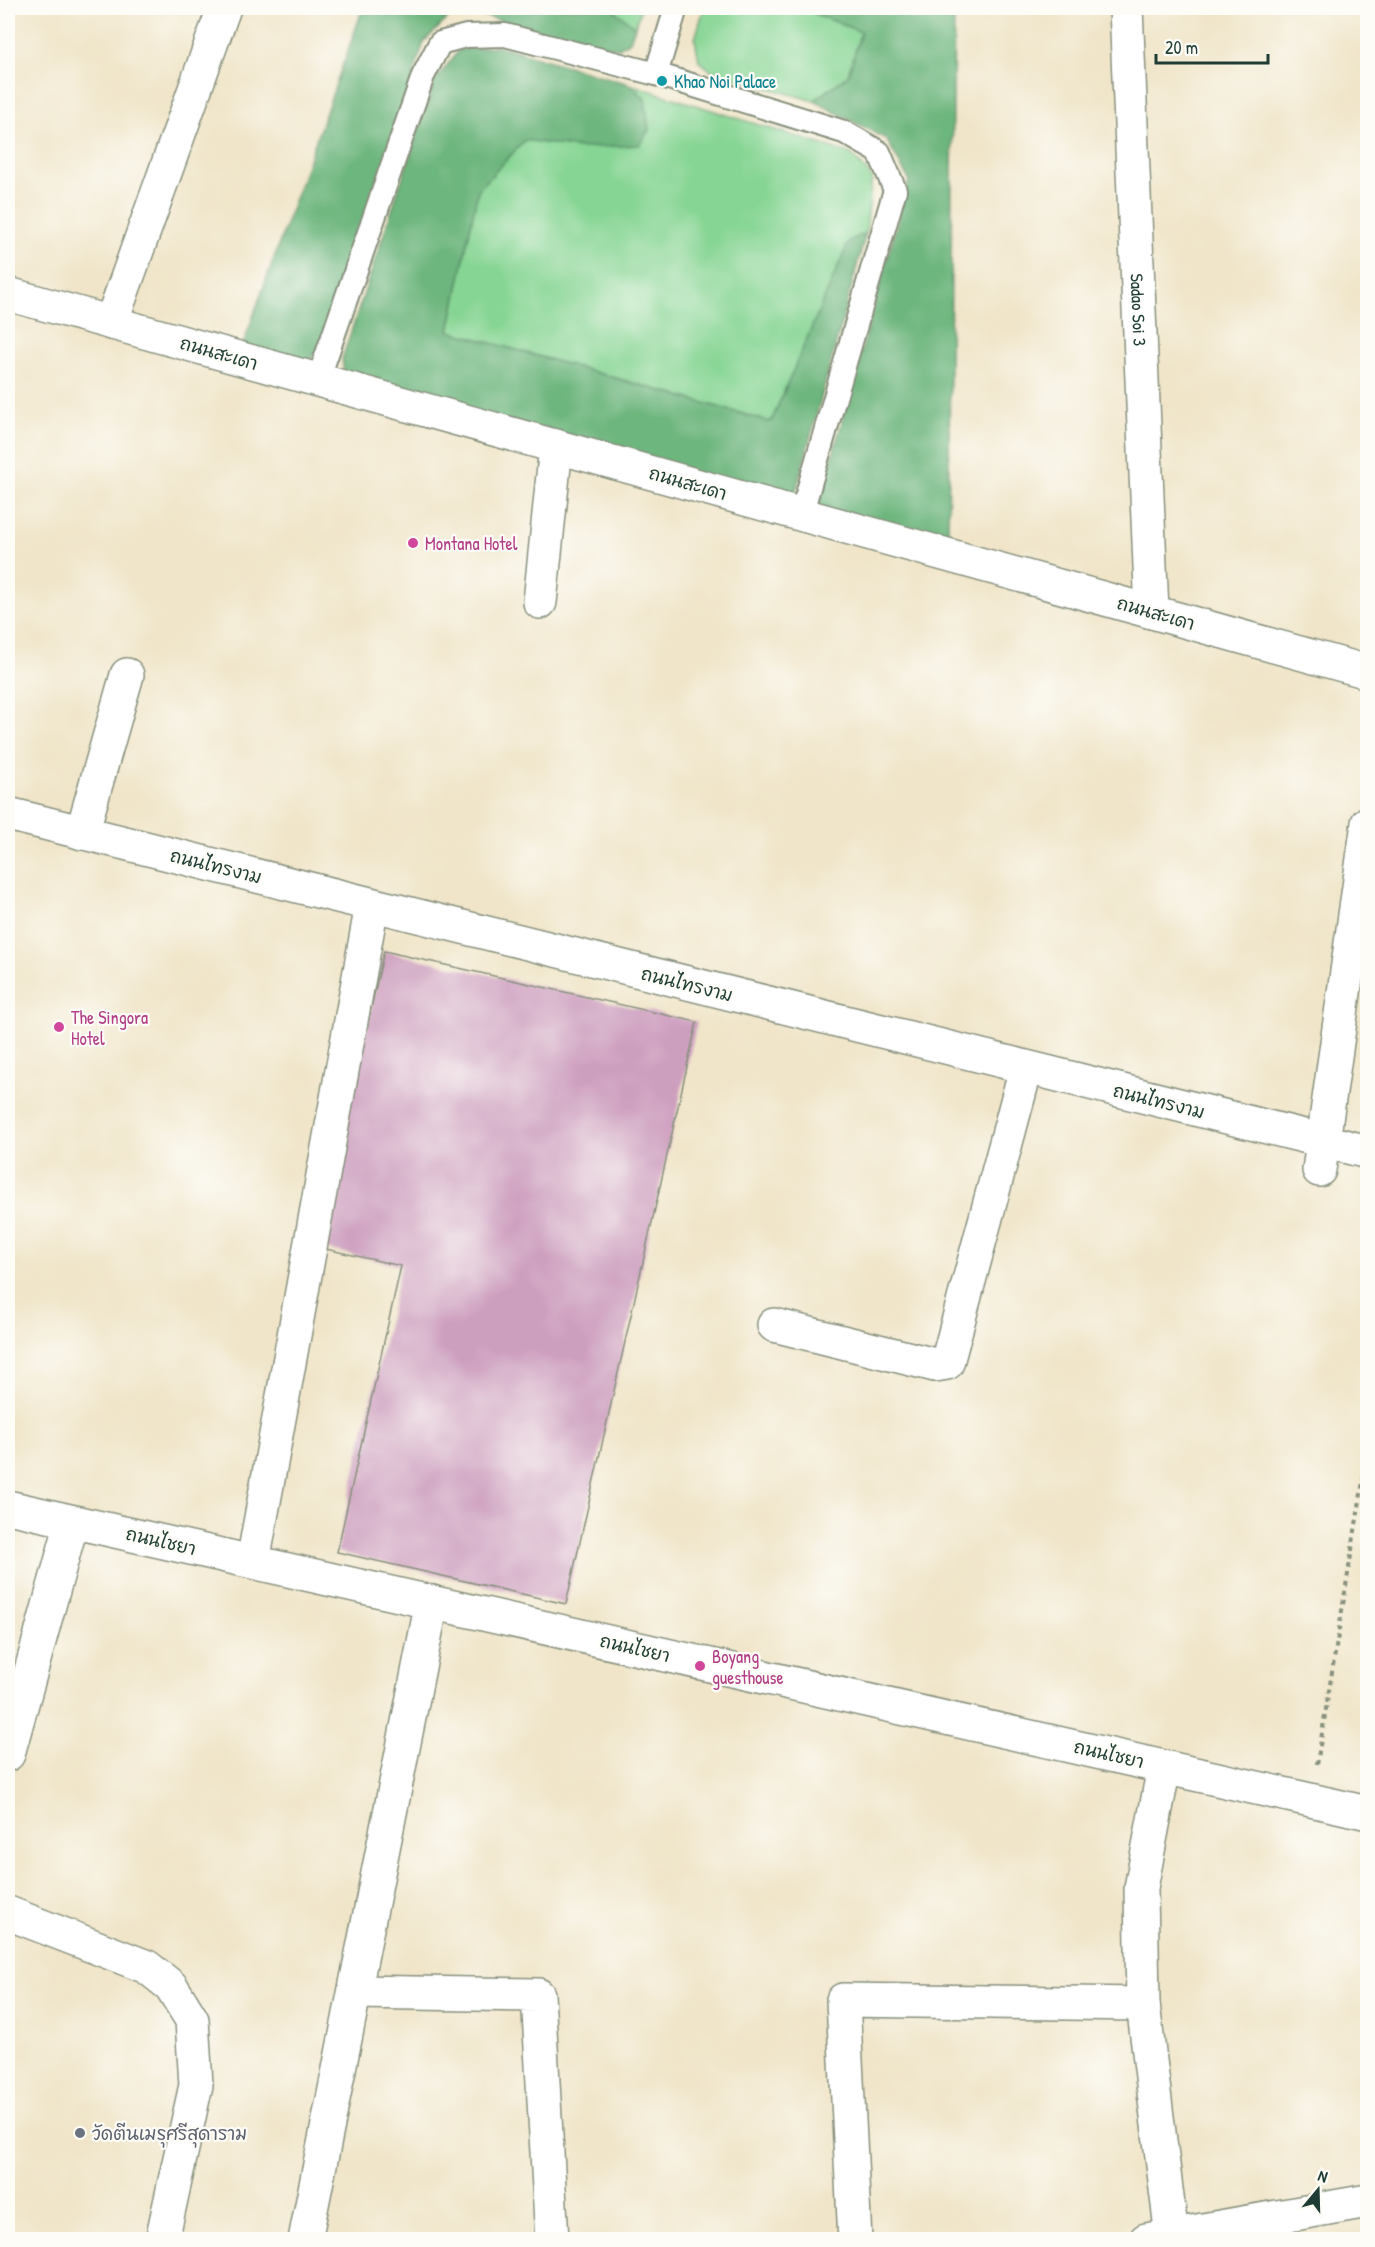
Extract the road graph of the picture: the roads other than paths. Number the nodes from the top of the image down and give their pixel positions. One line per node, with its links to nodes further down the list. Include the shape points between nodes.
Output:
1 (224, 8): 6 (street)
2 (676, 8): 4 (lane)
3 (1126, 8): 11 (street, Sadao Soi 3)
4 (656, 74): 7 (lane, via 505,35 466,36 440,43 423,76); 9 (lane, via 844,132 879,152 895,190)
5 (8, 294): 6 (street, ถนนสะเดา)
6 (111, 323): 7 (street, ถนนสะเดา)
7 (318, 380): 8 (street, ถนนสะเดา)
8 (556, 446): 9 (street, ถนนสะเดา); 10 (street)
9 (801, 515): 11 (street, ถนนสะเดา)
10 (540, 602)
11 (1152, 612): 12 (street, ถนนสะเดา)
12 (1368, 672)
13 (128, 675): 16 (street)
14 (8, 814): 16 (street, ถนนไทรงาม)
15 (1368, 823): 20 (street)
16 (82, 833): 17 (street, ถนนไทรงาม)
17 (372, 905): 18 (street, ถนนไทรงาม); 24 (street)
18 (1026, 1068): 20 (street, ถนนไทรงาม); 21 (street, via 947,1364 935,1365)
19 (1368, 1152): 20 (street, ถนนไทรงาม)
20 (1321, 1156)
21 (774, 1325)
22 (8, 1507): 23 (street, ถนนไชยา)
23 (72, 1522): 24 (street, ถนนไชยา); 26 (street)
24 (253, 1562): 25 (street, ถนนไชยา)
25 (432, 1602): 27 (street, ถนนไชยา); 30 (street)
26 (8, 1754)
27 (1164, 1767): 28 (street, ถนนไชยา); 31 (street, via 1141,1888)
28 (1368, 1813)
29 (8, 1913): 34 (street, via 147,1967 171,1986 192,2020 196,2085)
30 (355, 1992): 35 (street); 36 (street, via 538,1995)
31 (1143, 2004): 33 (street); 37 (street, via 843,2000)
32 (1368, 2202): 33 (street)
33 (1159, 2238)
34 (162, 2240)
35 (305, 2240)
36 (552, 2240)
37 (855, 2240)

